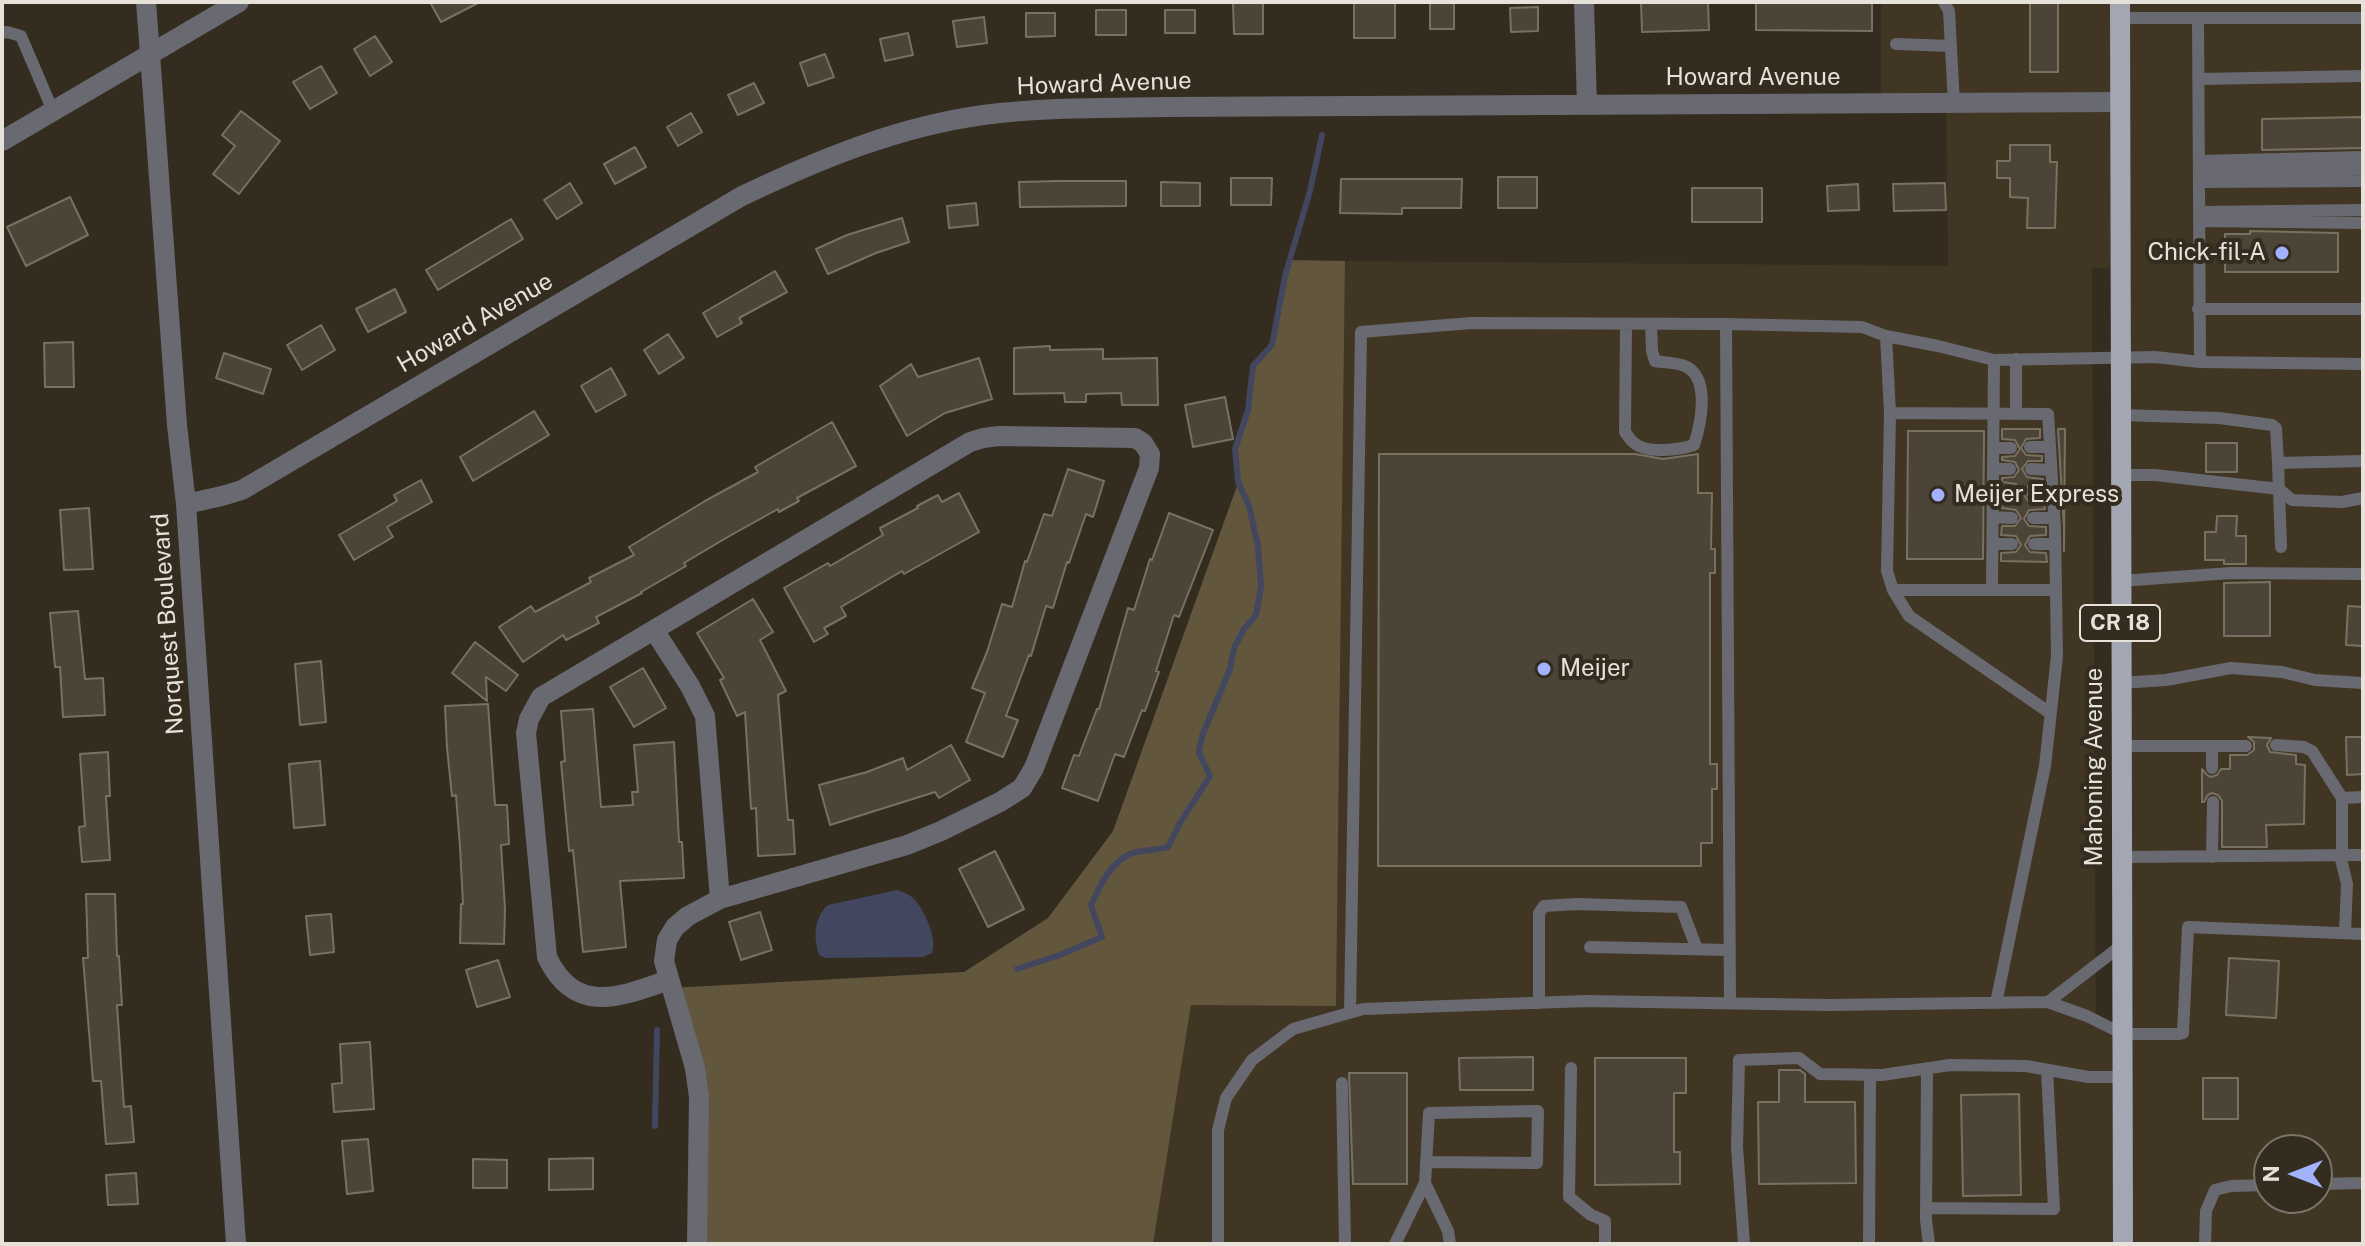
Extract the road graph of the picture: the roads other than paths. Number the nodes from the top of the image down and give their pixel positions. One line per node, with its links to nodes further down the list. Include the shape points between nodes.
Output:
1 (146, 2): 11 (street, Norquest Boulevard)
2 (239, 2): 11 (street)
3 (1584, 2): 16 (street)
4 (1944, 2): 10 (lane)
5 (2120, 10): 6 (lane); 14 (main road, Mahoning Avenue / CR 18)
6 (2198, 18): 7 (lane); 13 (lane)
7 (2363, 18)
8 (2, 33): 17 (lane, via 21,36)
9 (1896, 44): 10 (lane)
10 (1951, 46): 15 (lane)
11 (150, 54): 17 (street); 58 (street, Norquest Boulevard)
12 (2363, 76): 13 (lane)
13 (2199, 79): 21 (lane)
14 (2120, 102): 15 (street, Howard Avenue); 32 (main road, Mahoning Avenue / CR 18)
15 (1954, 103): 16 (street, Howard Avenue)
16 (1587, 105): 58 (street, Howard Avenue, via 1028,110 874,139 742,196 242,490)
17 (53, 111): 18 (street)
18 (2, 141)
19 (2363, 157): 21 (lane)
20 (2363, 169): 21 (lane)
21 (2199, 171): 22 (lane); 24 (lane)
22 (2363, 181)
23 (2363, 210): 24 (lane)
24 (2199, 216): 25 (lane); 26 (lane)
25 (2363, 223)
26 (2198, 309): 27 (lane); 35 (lane)
27 (2363, 309)
28 (1626, 324): 29 (lane); 29 (lane, via 1625,432 1647,449 1685,448 1694,445 1699,429 1701,384 1684,365 1655,361); 101 (lane, via 1471,323 1361,332)
29 (1651, 324): 30 (lane)
30 (1726, 324): 31 (lane, via 1862,327); 95 (lane)
31 (1886, 336): 34 (lane); 37 (lane)
32 (2120, 358): 33 (lane); 35 (lane); 40 (main road, Mahoning Avenue / CR 18)
33 (2016, 359): 34 (lane); 39 (lane)
34 (1994, 360): 38 (lane)
35 (2200, 362): 36 (lane)
36 (2363, 364)
37 (1890, 413): 38 (lane); 70 (lane, via 1887,571)
38 (1994, 414): 39 (lane); 43 (lane)
39 (2016, 414): 42 (lane, via 2048,414)
40 (2120, 415): 46 (lane, via 2272,425); 51 (main road, Mahoning Avenue / CR 18)
41 (2030, 447): 42 (lane)
42 (2050, 447): 50 (lane)
43 (1994, 448): 44 (lane); 47 (lane)
44 (2011, 448)
45 (2363, 461): 46 (lane)
46 (2278, 463): 52 (lane)
47 (1994, 469): 48 (lane); 53 (lane)
48 (2010, 469)
49 (2031, 469): 50 (lane)
50 (2051, 470): 56 (lane)
51 (2120, 475): 52 (lane); 69 (main road, Mahoning Avenue / CR 18)
52 (2279, 489): 57 (lane, via 2292,500); 67 (lane)
53 (1993, 491): 54 (lane); 59 (lane)
54 (2012, 492)
55 (2032, 493): 56 (lane)
56 (2053, 494): 62 (lane)
57 (2363, 498)
58 (186, 504): 115 (street, Norquest Boulevard)
59 (1993, 517): 60 (lane); 63 (lane)
60 (2012, 518)
61 (2033, 518): 62 (lane)
62 (2054, 518): 66 (lane)
63 (1993, 544): 64 (lane); 71 (lane)
64 (2012, 544)
65 (2034, 544): 66 (lane)
66 (2055, 544): 72 (lane)
67 (2281, 547)
68 (2363, 574): 69 (lane, via 2231,573)
69 (2120, 581): 74 (main road, Mahoning Avenue / CR 18)
70 (1893, 590): 71 (lane); 76 (lane, via 1909,616)
71 (1992, 590): 72 (lane)
72 (2056, 590): 76 (lane, via 2057,656)
73 (654, 630): 89 (street, via 705,716); 89 (street, via 970,442 999,436 1135,438 1150,454 1040,754 1022,788 907,845); 96 (street, via 541,697 526,733 544,941 554,972 576,991 609,998)
74 (2120, 683): 75 (lane, via 2231,668); 78 (main road, Mahoning Avenue / CR 18)
75 (2363, 683)
76 (2050, 713): 100 (lane, via 2045,766)
77 (2276, 745): 83 (lane, via 2312,751)
78 (2120, 746): 79 (lane); 87 (main road, Mahoning Avenue / CR 18)
79 (2212, 746): 80 (lane); 81 (lane)
80 (2246, 746)
81 (2212, 768)
82 (2363, 797): 83 (lane)
83 (2342, 798): 85 (lane)
84 (2213, 802): 88 (lane)
85 (2340, 855): 86 (lane); 88 (lane); 90 (lane, via 2347,884)
86 (2363, 855)
87 (2121, 857): 88 (lane); 92 (main road, Mahoning Avenue / CR 18)
88 (2212, 857)
89 (720, 899): 96 (street, via 675,927 664,961)
90 (2345, 933): 91 (lane); 102 (lane, via 2188,927 2183,1033)
91 (2363, 934)
92 (2122, 945): 97 (lane); 102 (main road, Mahoning Avenue / CR 18)
93 (1590, 947): 94 (lane)
94 (1697, 949): 95 (lane); 98 (lane, via 1681,907 1544,906 1539,913)
95 (1730, 950): 99 (lane)
96 (669, 980): 116 (street, via 699,1097)
97 (2048, 1002): 100 (lane); 102 (lane)
98 (1539, 1003): 99 (lane); 101 (lane)
99 (1730, 1003): 100 (lane)
100 (1996, 1003)
101 (1350, 1012): 117 (lane, via 1293,1029 1252,1060 1226,1098 1218,1130)
102 (2123, 1034): 107 (main road, Mahoning Avenue / CR 18)
103 (1571, 1068): 121 (lane, via 1569,1197 1605,1221)
104 (1927, 1069): 105 (lane, via 1950,1065); 106 (lane); 114 (lane)
105 (2047, 1070): 107 (lane); 114 (lane, via 2054,1209)
106 (1870, 1075): 122 (lane, via 1820,1074 1799,1058 1739,1060 1737,1147); 123 (lane)
107 (2123, 1077): 125 (main road, Mahoning Avenue / CR 18)
108 (1342, 1083): 118 (lane)
109 (1426, 1162): 109 (lane, via 1429,1113 1538,1111 1537,1163); 110 (lane)
110 (1425, 1183): 119 (lane); 120 (lane)
111 (2363, 1183): 112 (lane)
112 (2333, 1184)
113 (2253, 1185): 126 (lane, via 2215,1190 2206,1211)
114 (1926, 1208): 124 (lane)
115 (236, 1244)
116 (697, 1244)
117 (1218, 1244)
118 (1345, 1244)
119 (1395, 1244)
120 (1450, 1244)
121 (1605, 1244)
122 (1744, 1244)
123 (1869, 1244)
124 (1929, 1244)
125 (2123, 1244)
126 (2205, 1244)

